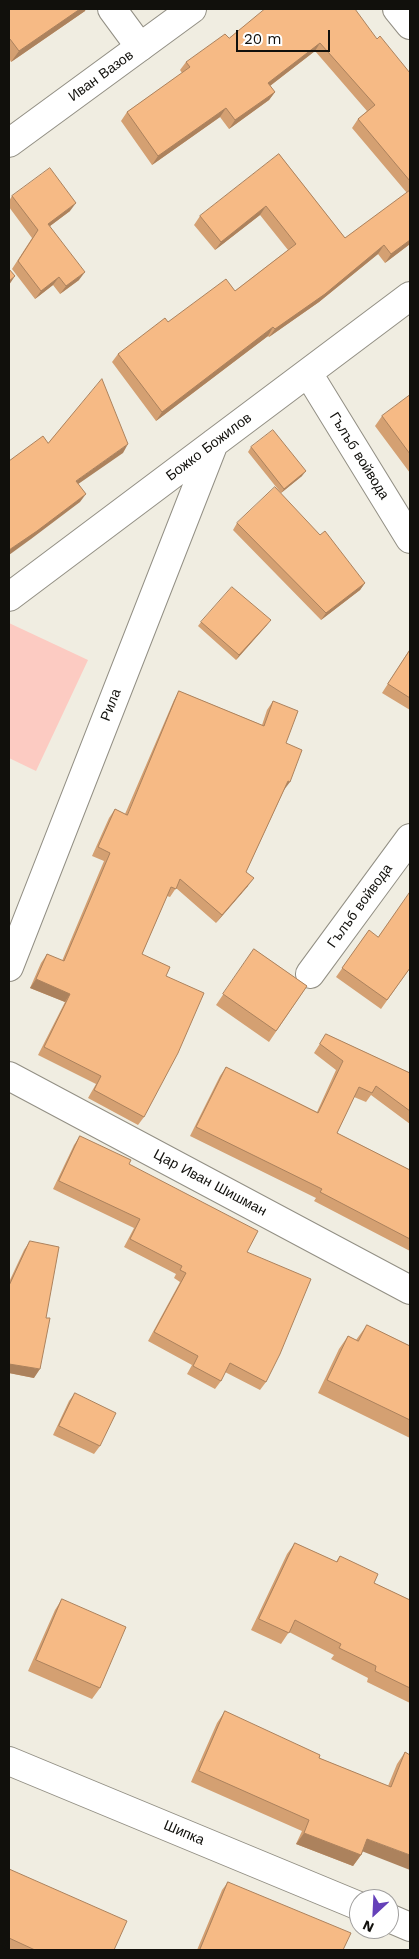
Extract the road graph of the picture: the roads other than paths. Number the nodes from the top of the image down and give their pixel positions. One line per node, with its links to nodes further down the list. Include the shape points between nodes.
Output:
1 (112, 9): 5 (street)
2 (192, 9): 5 (street, Иван Вазов)
3 (397, 9): 4 (street)
4 (410, 25)
5 (140, 47): 6 (street, Иван Вазов)
6 (9, 143)
7 (410, 296): 8 (street, Божко Божилов)
8 (308, 373): 9 (street, Божко Божилов); 10 (street, Гълъб войвода)
9 (214, 443): 11 (street, Божко Божилов); 13 (street, Рила)
10 (410, 539)
11 (9, 597)
12 (410, 838): 14 (street, Гълъб войвода)
13 (9, 967)
14 (310, 974)
15 (9, 1076): 16 (street, Цар Иван Шишман)
16 (410, 1290)
17 (9, 1761): 18 (street, Шипка)
18 (349, 1902)

